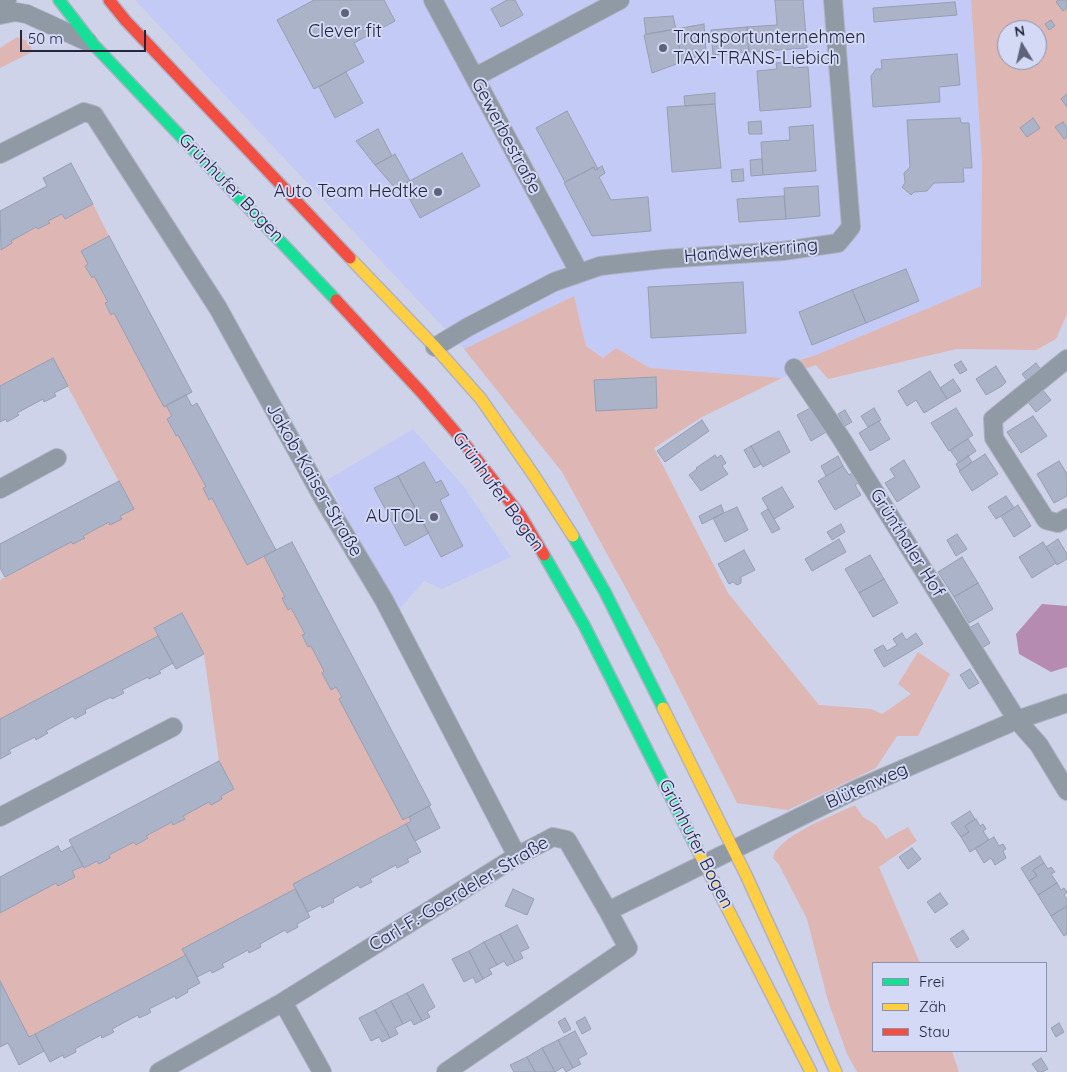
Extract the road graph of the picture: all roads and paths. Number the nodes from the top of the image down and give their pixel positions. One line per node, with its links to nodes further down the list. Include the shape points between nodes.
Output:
1 (7, 0): 7 (street)
2 (59, 0): 9 (main road, Grünhufer Bogen)
3 (109, 0): 13 (main road, Grünhufer Bogen, via 126,22)
4 (434, 0): 10 (street, Gewerbestraße)
5 (620, 0): 10 (street)
6 (834, 0): 12 (street, Handwerkerring, via 850,227 838,243 783,251 622,262)
7 (0, 4)
8 (0, 15): 9 (street, via 28,14)
9 (93, 44): 26 (main road, Grünhufer Bogen, via 390,358 494,480 520,516 571,602)
10 (475, 78): 12 (street, Gewerbestraße)
11 (0, 154): 25 (street, Jakob-Kaiser-Straße, via 84,112 94,115 218,308 323,498 384,600)
12 (579, 272): 13 (street, Handwerkerring, via 468,326)
13 (436, 347): 24 (main road, Grünhufer Bogen, via 481,399 579,545)
14 (1067, 359): 18 (street, via 993,419 994,438 1046,520 1058,523)
15 (794, 368): 20 (street, Grünthaler Hof)
16 (57, 458): 17 (street)
17 (0, 488)
18 (1067, 518)
19 (1067, 703): 20 (street, Blütenweg)
20 (1018, 720): 22 (street, Grünthaler Hof, via 1040,745); 24 (street, Blütenweg, via 859,788)
21 (173, 727): 23 (street)
22 (1067, 791)
23 (0, 818)
24 (734, 850): 26 (street, Blütenweg); 33 (main road, Grünhufer Bogen)
25 (517, 856): 27 (street, Carl-F.-Goerdeler-Straße, via 553,836 567,840); 28 (street, Carl-F.-Goerdeler-Straße)
26 (706, 863): 27 (street, Blütenweg); 32 (main road, Grünhufer Bogen)
27 (608, 912): 31 (street, Carl-F.-Goerdeler-Straße, via 628,948)
28 (283, 1002): 29 (street, Carl-F.-Goerdeler-Straße); 30 (street)
29 (159, 1072)
30 (322, 1072)
31 (446, 1072)
32 (811, 1072)
33 (836, 1072)

